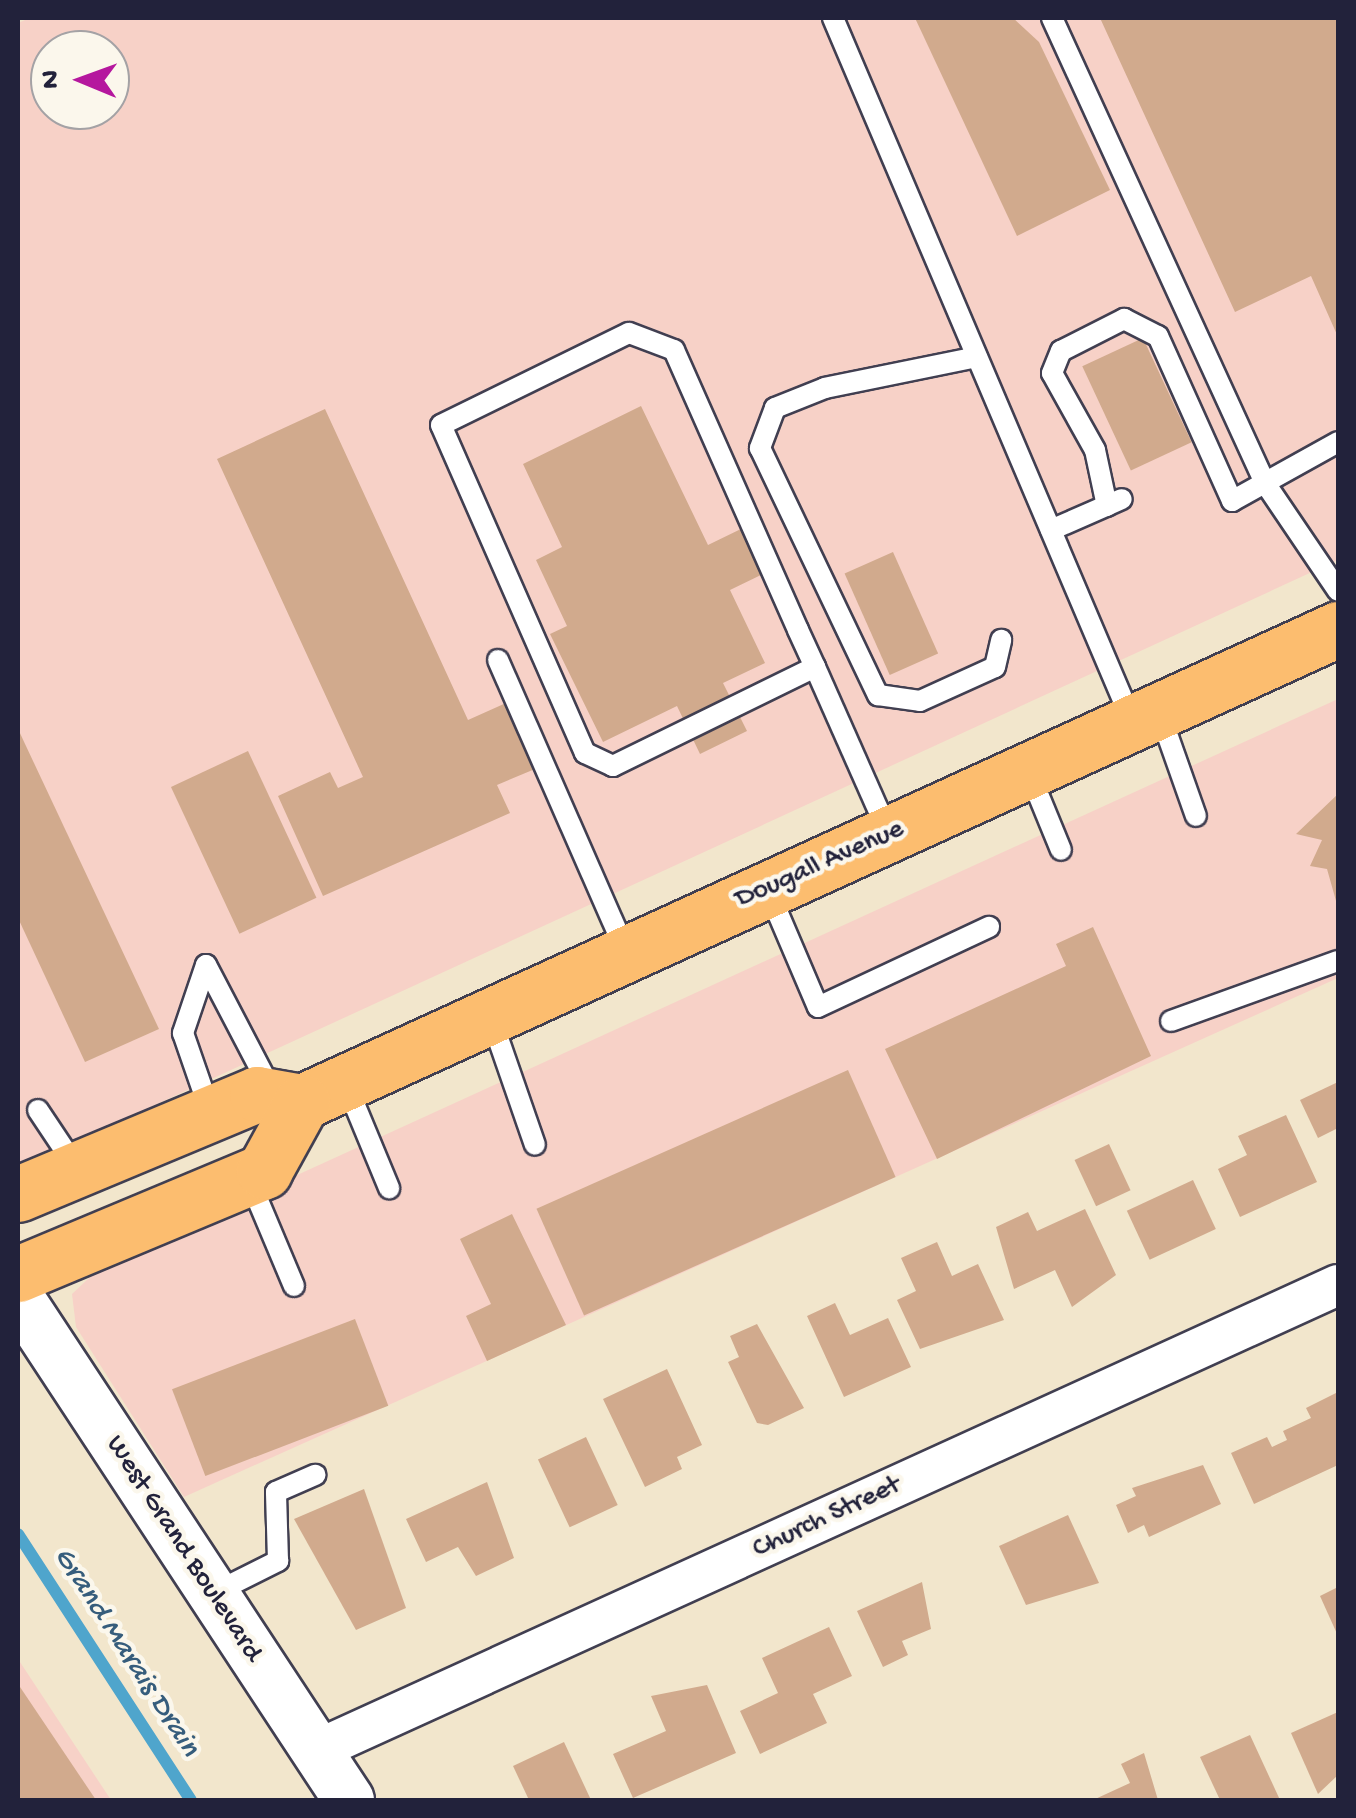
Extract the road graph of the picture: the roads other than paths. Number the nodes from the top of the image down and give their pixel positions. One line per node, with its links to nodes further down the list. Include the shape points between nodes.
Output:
1 (833, 18): 3 (lane)
2 (1052, 18): 5 (lane)
3 (977, 357): 6 (lane); 9 (lane, via 877,384 826,388 775,408 760,448 878,695 920,701 995,667)
4 (1338, 442): 5 (lane)
5 (1265, 483): 6 (lane, via 1232,502 1158,336 1124,319 1061,350 1052,373 1095,450 1115,503); 7 (lane)
6 (1051, 530): 12 (lane)
7 (1338, 591)
8 (1338, 629): 12 (main road, Dougall Avenue)
9 (1001, 640)
10 (498, 660): 19 (lane)
11 (814, 667): 11 (lane, via 674,350 629,333 441,425 585,753 613,766); 15 (lane)
12 (1146, 716): 13 (main road, Dougall Avenue); 14 (lane)
13 (1028, 770): 15 (main road, Dougall Avenue); 16 (lane)
14 (1196, 816)
15 (888, 834): 17 (main road, Dougall Avenue)
16 (1061, 850)
17 (767, 888): 18 (lane, via 818,1007); 19 (main road, Dougall Avenue)
18 (990, 927)
19 (627, 954): 21 (main road, Dougall Avenue)
20 (1338, 961): 22 (lane)
21 (490, 1016): 23 (main road, Dougall Avenue); 26 (lane)
22 (1171, 1021)
23 (307, 1094): 25 (main road, Dougall Avenue, via 256,1094); 25 (lane, via 206,966 184,1033); 28 (main road, via 264,1171); 29 (lane)
24 (38, 1110): 27 (lane)
25 (210, 1113): 27 (main road, Dougall Avenue)
26 (535, 1144)
27 (77, 1169): 30 (main road, Dougall Avenue)
28 (248, 1178): 31 (main road); 33 (lane)
29 (388, 1188)
30 (18, 1194)
31 (18, 1274)
32 (1338, 1285): 37 (street, Church Street)
33 (294, 1286)
34 (18, 1297): 36 (street, West Grand Boulevard)
35 (316, 1476): 36 (lane, via 276,1492 278,1561)
36 (212, 1594): 37 (street, West Grand Boulevard)
37 (315, 1752): 38 (street, West Grand Boulevard)
38 (349, 1800)

